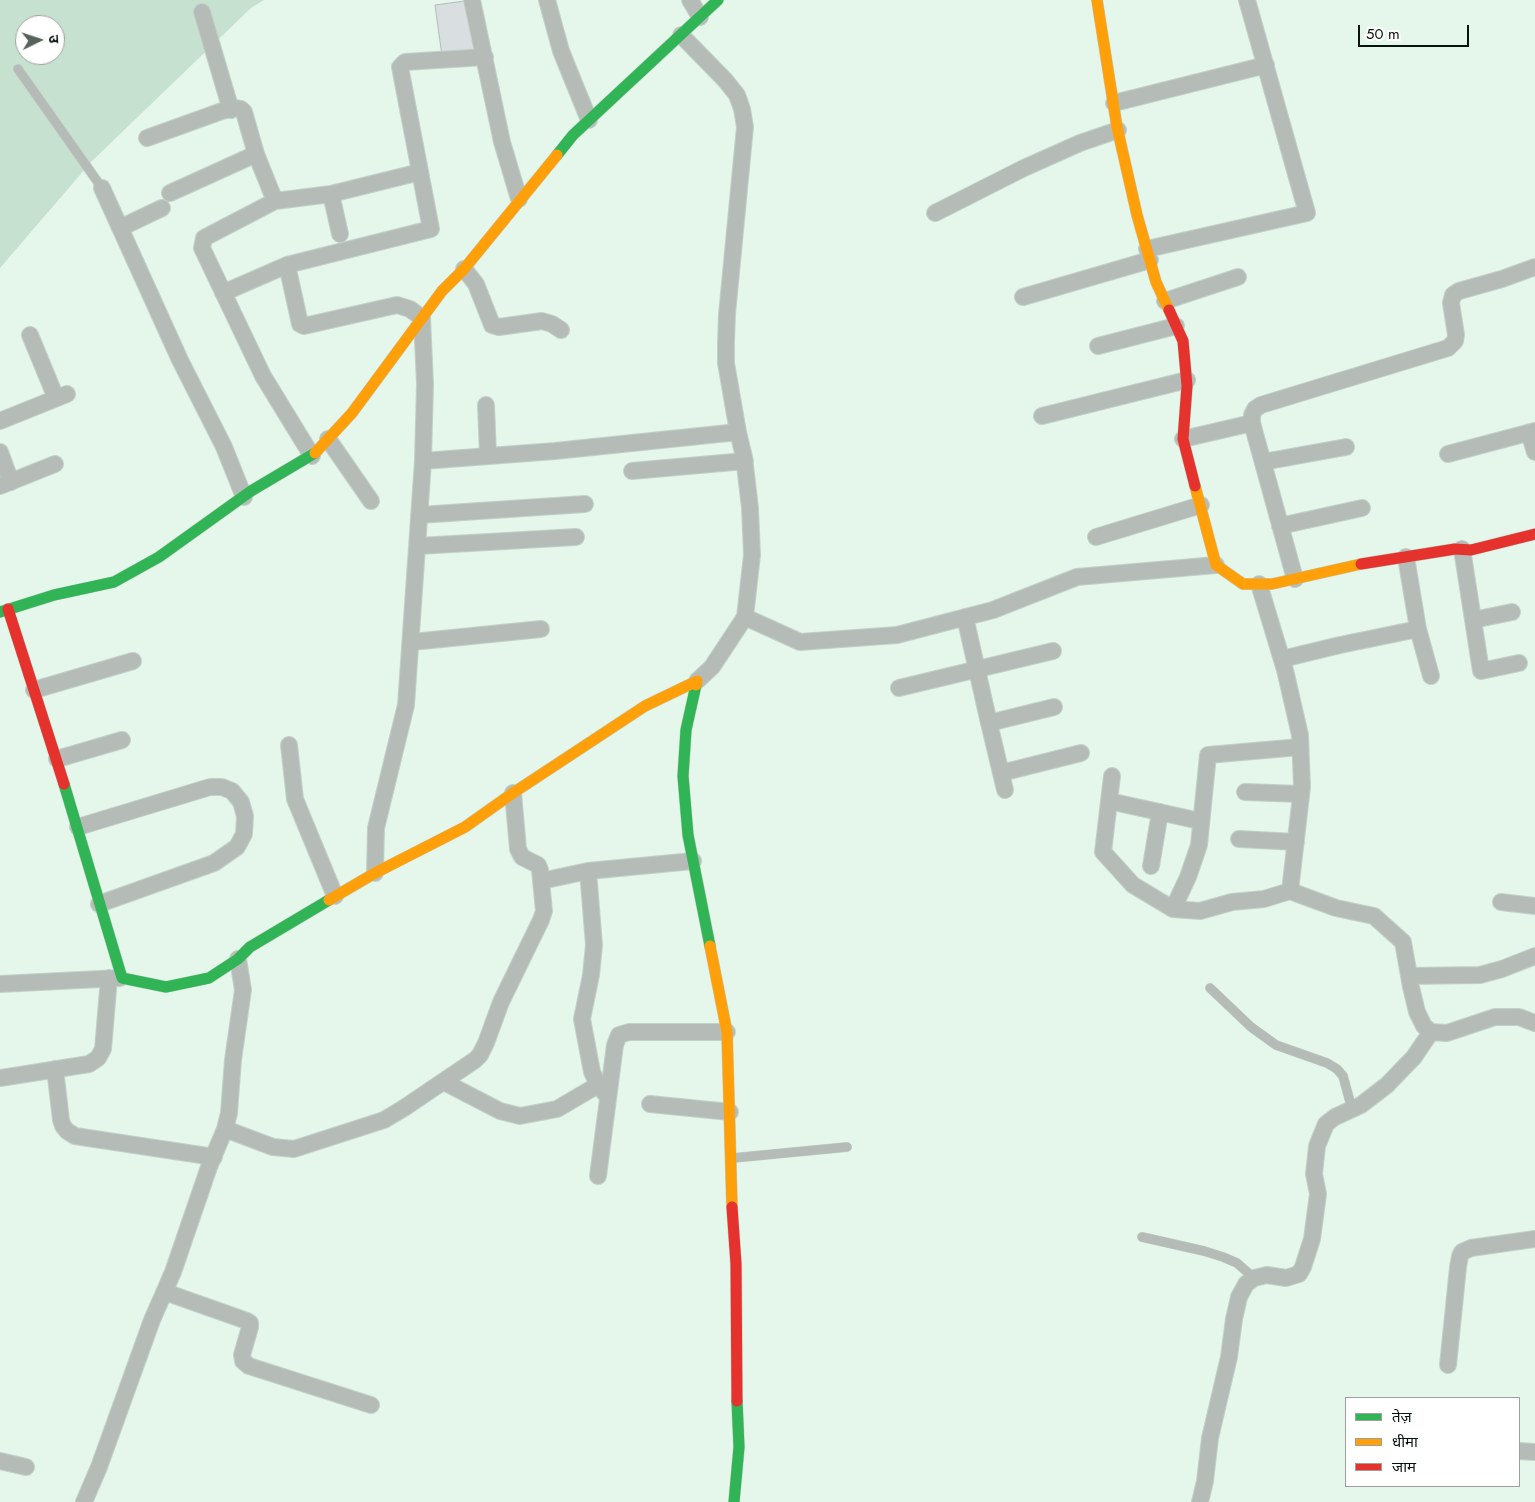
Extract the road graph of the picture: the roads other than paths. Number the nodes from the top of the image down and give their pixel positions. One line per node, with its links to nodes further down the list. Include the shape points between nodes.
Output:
1 (472, 0): 10 (street)
2 (547, 0): 15 (street, via 561,51)
3 (690, 0): 8 (street)
4 (718, 0): 8 (street)
5 (1097, 0): 13 (street)
6 (1247, 0): 11 (street)
7 (202, 12): 14 (street)
8 (700, 17): 9 (street)
9 (681, 35): 15 (street); 47 (street, via 725,80 737,95 742,109 744,136 726,323 726,363)
10 (485, 57): 19 (street, via 405,62 400,67); 23 (street, via 502,142)
11 (1266, 65): 13 (street); 29 (street, via 1307,213)
12 (18, 69): 20 (lane)
13 (1114, 103): 16 (street)
14 (231, 110): 17 (street); 18 (street, via 242,109 244,112)
15 (588, 120): 23 (street)
16 (1118, 130): 26 (street, via 1024,168); 29 (street)
17 (147, 138)
18 (256, 154): 21 (street); 24 (street)
19 (420, 172): 22 (street); 30 (street, via 431,230)
20 (102, 188): 27 (street)
21 (170, 193)
22 (331, 194): 24 (street); 28 (street)
23 (519, 199): 32 (street)
24 (276, 200): 34 (street, via 204,238 202,248)
25 (162, 208): 27 (street)
26 (935, 213)
27 (120, 228): 63 (street, via 224,447)
28 (340, 234)
29 (1148, 255): 35 (street); 36 (street)
30 (287, 265): 34 (street); 37 (street, via 300,324 304,326 397,305)
31 (1535, 267): 46 (street, via 1453,295 1451,303 1456,335 1448,348 1261,405 1255,409)
32 (464, 269): 37 (street); 39 (street, via 476,284 490,322 495,327 542,321)
33 (1238, 277): 36 (street)
34 (223, 293): 56 (street, via 263,376)
35 (1023, 296)
36 (1165, 301): 38 (street)
37 (422, 318): 49 (street, via 352,413); 57 (street, via 425,384)
38 (1176, 326): 41 (street); 42 (street, via 1183,341)
39 (561, 330)
40 (30, 335): 45 (street, via 61,396)
41 (1098, 346)
42 (1187, 380): 44 (street); 50 (street)
43 (486, 405): 55 (street)
44 (1042, 416)
45 (0, 422)
46 (1252, 422): 50 (street); 59 (street)
47 (738, 432): 55 (street); 58 (street)
48 (1532, 432): 53 (street); 54 (street)
49 (328, 439): 56 (street); 64 (street)
50 (1184, 439): 66 (street)
51 (1346, 447): 59 (street)
52 (0, 452): 62 (street)
53 (1535, 452)
54 (1448, 454)
55 (488, 455): 57 (street)
56 (312, 456): 63 (street)
57 (423, 461): 68 (street)
58 (744, 461): 61 (street); 81 (street, via 752,554)
59 (1263, 462): 69 (street)
60 (55, 464): 62 (street)
61 (632, 471)
62 (5, 484)
63 (244, 497): 79 (street, via 159,557 114,582)
64 (371, 501)
65 (585, 504): 68 (street)
66 (1201, 505): 72 (street); 76 (street)
67 (1362, 508): 69 (street)
68 (420, 515): 73 (street)
69 (1280, 526): 77 (street)
70 (1535, 534): 74 (street, via 1471,550)
71 (576, 536): 73 (street)
72 (1096, 537)
73 (418, 546): 86 (street)
74 (1462, 549): 75 (street); 83 (street)
75 (1406, 557): 77 (street); 85 (street)
76 (1216, 565): 78 (street, via 1243,584); 82 (street, via 1077,577 993,610)
77 (1295, 579): 78 (street)
78 (1259, 584): 88 (street)
79 (4, 610): 95 (street)
80 (1512, 612): 83 (street)
81 (745, 617): 82 (street, via 800,642 897,635); 93 (street, via 712,667)
82 (966, 617): 91 (street)
83 (1473, 620): 90 (street, via 1481,670)
84 (541, 629): 86 (street)
85 (1418, 629): 88 (street); 92 (street)
86 (412, 642): 118 (street, via 406,705 376,828)
87 (1053, 651): 91 (street)
88 (1282, 659): 100 (street)
89 (133, 661): 95 (street)
90 (1519, 662)
91 (977, 670): 94 (street); 97 (street)
92 (1431, 676)
93 (696, 681): 106 (street, via 644,706); 115 (street, via 686,730 684,776)
94 (899, 688)
95 (34, 690): 102 (street)
96 (1054, 707): 97 (street)
97 (989, 723): 103 (street)
98 (122, 740): 102 (street)
99 (289, 745): 121 (street, via 295,798)
100 (1300, 747): 108 (street); 111 (street, via 1208,755)
101 (1081, 753): 103 (street)
102 (57, 759): 112 (street)
103 (1001, 773): 105 (street)
104 (1112, 776): 109 (street)
105 (1005, 790)
106 (513, 792): 118 (street, via 465,827); 119 (street, via 519,853 538,866)
107 (1245, 792): 108 (street)
108 (1301, 794): 114 (street)
109 (1109, 801): 110 (street); 125 (street, via 1103,852 1133,885)
110 (1160, 812): 111 (street); 116 (street)
111 (1200, 821): 125 (street, via 1199,845)
112 (78, 827): 123 (street); 123 (street, via 210,787 232,791 241,802 245,816 244,834 237,848 214,863)
113 (1239, 839): 114 (street)
114 (1296, 842): 120 (street)
115 (693, 861): 117 (street); 133 (street)
116 (1151, 866)
117 (588, 871): 119 (street); 138 (street, via 594,945 582,1019 592,1072)
118 (375, 873): 121 (street)
119 (541, 881): 137 (street, via 542,920 506,989 483,1050 475,1060)
120 (1290, 891): 125 (street, via 1200,911); 128 (street, via 1336,908 1374,916 1403,942)
121 (336, 896): 127 (street, via 250,947)
122 (1501, 902): 124 (street)
123 (99, 904): 129 (street)
124 (1535, 906)
125 (1173, 909)
126 (1535, 956): 128 (street, via 1480,975)
127 (238, 958): 129 (street, via 209,978 166,987); 142 (street, via 243,990 229,1113)
128 (1409, 976): 134 (street, via 1417,1012 1424,1026)
129 (115, 978): 130 (street); 135 (street, via 103,1049 98,1058 89,1064)
130 (0, 984)
131 (1210, 988): 140 (lane, via 1251,1028 1276,1044 1337,1069 1343,1076)
132 (1535, 1023): 134 (street, via 1519,1017 1495,1017 1447,1032)
133 (727, 1032): 138 (street, via 629,1032 619,1035); 141 (street)
134 (1432, 1032): 140 (street, via 1387,1085)
135 (56, 1069): 136 (street); 144 (street, via 61,1120 67,1132 75,1136)
136 (0, 1078)
137 (444, 1082): 138 (street, via 500,1111 520,1116 557,1109); 142 (street, via 384,1120 294,1149 273,1147)
138 (603, 1091): 146 (street)
139 (650, 1104): 141 (street)
140 (1352, 1109): 149 (street, via 1326,1124 1317,1146 1314,1174 1318,1194 1312,1240 1299,1274 1286,1278 1267,1275)
141 (730, 1112): 145 (street)
142 (224, 1129): 144 (street)
143 (847, 1146): 145 (lane)
144 (214, 1157): 150 (street)
145 (731, 1158): 158 (street, via 739,1447)
146 (598, 1176)
147 (1142, 1237): 149 (lane, via 1223,1257 1237,1263)
148 (1535, 1239): 151 (street, via 1462,1252)
149 (1254, 1278): 159 (street, via 1246,1284 1239,1297)
150 (165, 1292): 152 (street, via 250,1323 242,1355 249,1366); 157 (street)
151 (1448, 1364)
152 (371, 1405)
153 (1520, 1451): 154 (street)
154 (1535, 1452)
155 (0, 1461): 156 (street)
156 (26, 1468)
157 (84, 1502)
158 (734, 1502)
159 (1200, 1502)

